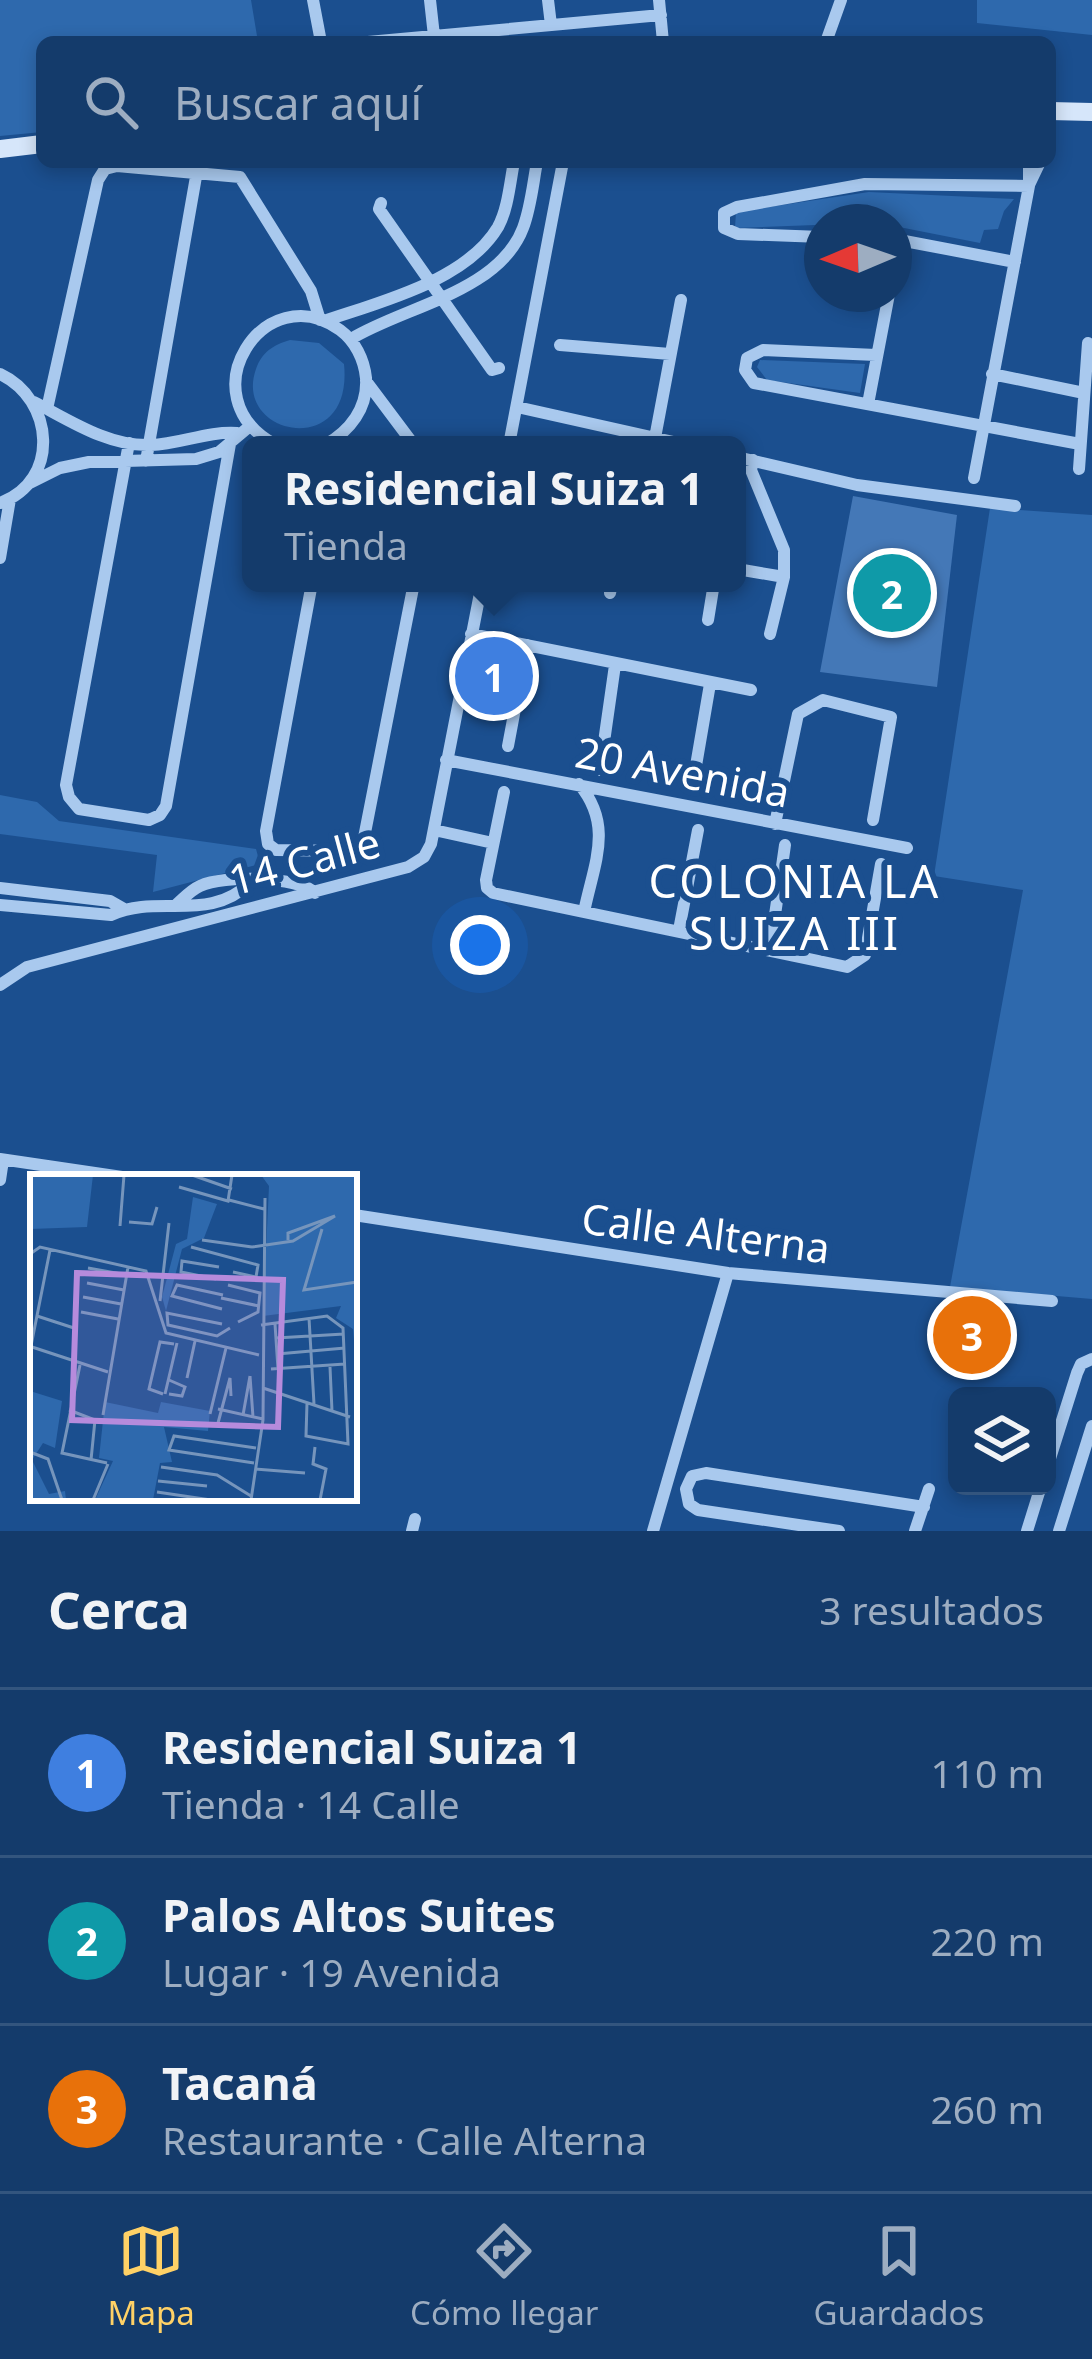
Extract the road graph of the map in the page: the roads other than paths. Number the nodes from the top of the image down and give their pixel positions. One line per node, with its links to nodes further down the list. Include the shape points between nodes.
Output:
1 (313, 0): 8 (street)
2 (430, 0): 9 (street)
3 (548, 0): 7 (street)
4 (659, 0): 6 (street)
5 (841, 0): 11 (street)
6 (661, 15): 7 (street); 10 (street)
7 (551, 26): 9 (street)
8 (320, 36)
9 (434, 36)
10 (662, 36)
11 (828, 36)
12 (1056, 111): 13 (street)
13 (1092, 112)
14 (36, 145): 15 (street)
15 (0, 149)
16 (110, 168): 47 (street, via 98,180)
17 (148, 168): 23 (street)
18 (513, 168): 26 (street)
19 (536, 168): 27 (street)
20 (562, 168): 48 (street)
21 (1029, 168): 24 (street)
22 (1037, 168): 24 (street)
23 (197, 171): 35 (street, via 240,177); 59 (street)
24 (1029, 186): 28 (street, via 865,184 737,207 722,221 738,234); 30 (street)
25 (381, 202): 31 (street)
26 (502, 218): 27 (street); 31 (street)
27 (524, 226): 32 (street, via 500,262)
28 (804, 236)
29 (912, 242): 30 (street)
30 (1015, 262): 43 (street)
31 (431, 284): 32 (street); 35 (street)
32 (440, 299): 36 (street); 41 (street, via 492,370)
33 (681, 300): 39 (street)
34 (885, 312): 40 (street)
35 (322, 320): 36 (street); 50 (street, via 278,320 245,346 234,387)
36 (351, 340): 44 (street)
37 (1088, 343): 45 (street)
38 (560, 344): 39 (street)
39 (670, 354): 56 (street)
40 (876, 355): 46 (street); 46 (street, via 747,358 754,383)
41 (500, 368)
42 (0, 374): 47 (street)
43 (992, 374): 45 (street); 49 (street)
44 (367, 381): 52 (street, via 364,403); 53 (street)
45 (1084, 393): 58 (street)
46 (868, 404): 49 (street)
47 (41, 405): 57 (street); 66 (street, via 45,443)
48 (517, 407): 54 (street); 55 (street)
49 (982, 425): 58 (street); 65 (street)
50 (239, 434): 51 (street); 59 (street); 62 (street, via 166,806 149,820 80,809 67,785); 63 (street, via 196,459)
51 (246, 436)
52 (342, 436)
53 (407, 436)
54 (511, 436)
55 (634, 436)
56 (647, 436)
57 (129, 443): 59 (street); 62 (street)
58 (1080, 444): 64 (street)
59 (148, 446): 63 (street)
60 (746, 459): 61 (street)
61 (753, 460): 68 (street, via 857,485); 71 (street, via 784,550)
62 (125, 461): 63 (street); 66 (street, via 60,468)
63 (146, 461)
64 (1078, 469)
65 (974, 478)
66 (29, 483): 67 (street)
67 (5, 501): 69 (street)
68 (1015, 506)
69 (0, 558)
70 (746, 571): 71 (street)
71 (784, 577): 78 (street)
72 (310, 592): 73 (street, via 266,831 276,850 362,848)
73 (412, 592)
74 (480, 592): 77 (street, 14 Calle)
75 (712, 592): 76 (street)
76 (707, 620)
77 (472, 634): 79 (street); 84 (street, 14 Calle)
78 (770, 634)
79 (527, 645): 80 (street); 83 (street)
80 (615, 665): 81 (street); 85 (street)
81 (710, 684): 82 (street); 87 (street)
82 (751, 690)
83 (508, 746)
84 (446, 760): 86 (street, 20 Avenida); 91 (street, 14 Calle)
85 (600, 770)
86 (579, 784): 90 (street, 20 Avenida); 105 (street, via 602,827)
87 (692, 789)
88 (504, 792): 93 (street)
89 (873, 820): 90 (street, via 891,717 824,700 798,714)
90 (775, 824): 95 (street, 20 Avenida)
91 (434, 830): 93 (street); 100 (street, 14 Calle, via 424,857 408,867)
92 (698, 830): 106 (street)
93 (493, 843): 105 (street, via 486,880 493,893)
94 (785, 845): 107 (street)
95 (907, 848)
96 (881, 864): 107 (street, via 865,956 847,967)
97 (250, 882): 100 (street, via 292,881); 101 (street, via 216,904); 101 (street, via 212,882)
98 (0, 888): 99 (street)
99 (47, 893): 103 (street); 104 (street)
100 (315, 893): 108 (street, 14 Calle, via 27,968)
101 (177, 904): 103 (street)
102 (0, 905): 104 (street)
103 (124, 909): 104 (street)
104 (45, 910)
105 (584, 911): 106 (street)
106 (679, 931): 107 (street)
107 (770, 950)
108 (0, 985)
109 (1, 1160): 110 (street); 111 (street)
110 (102, 1174)
111 (0, 1180)
112 (357, 1215): 113 (street, Calle Alterna)
113 (728, 1273): 114 (street, Calle Alterna); 121 (street)
114 (1052, 1300)
115 (1092, 1359): 117 (street, via 1081,1364)
116 (1092, 1426): 125 (street)
117 (1056, 1440)
118 (929, 1489): 120 (street)
119 (1038, 1495): 124 (street)
120 (924, 1507): 122 (street, via 706,1473 692,1476 686,1489 698,1510); 123 (street)
121 (652, 1531)
122 (839, 1531)
123 (915, 1531)
124 (1027, 1531)
125 (1059, 1531)

